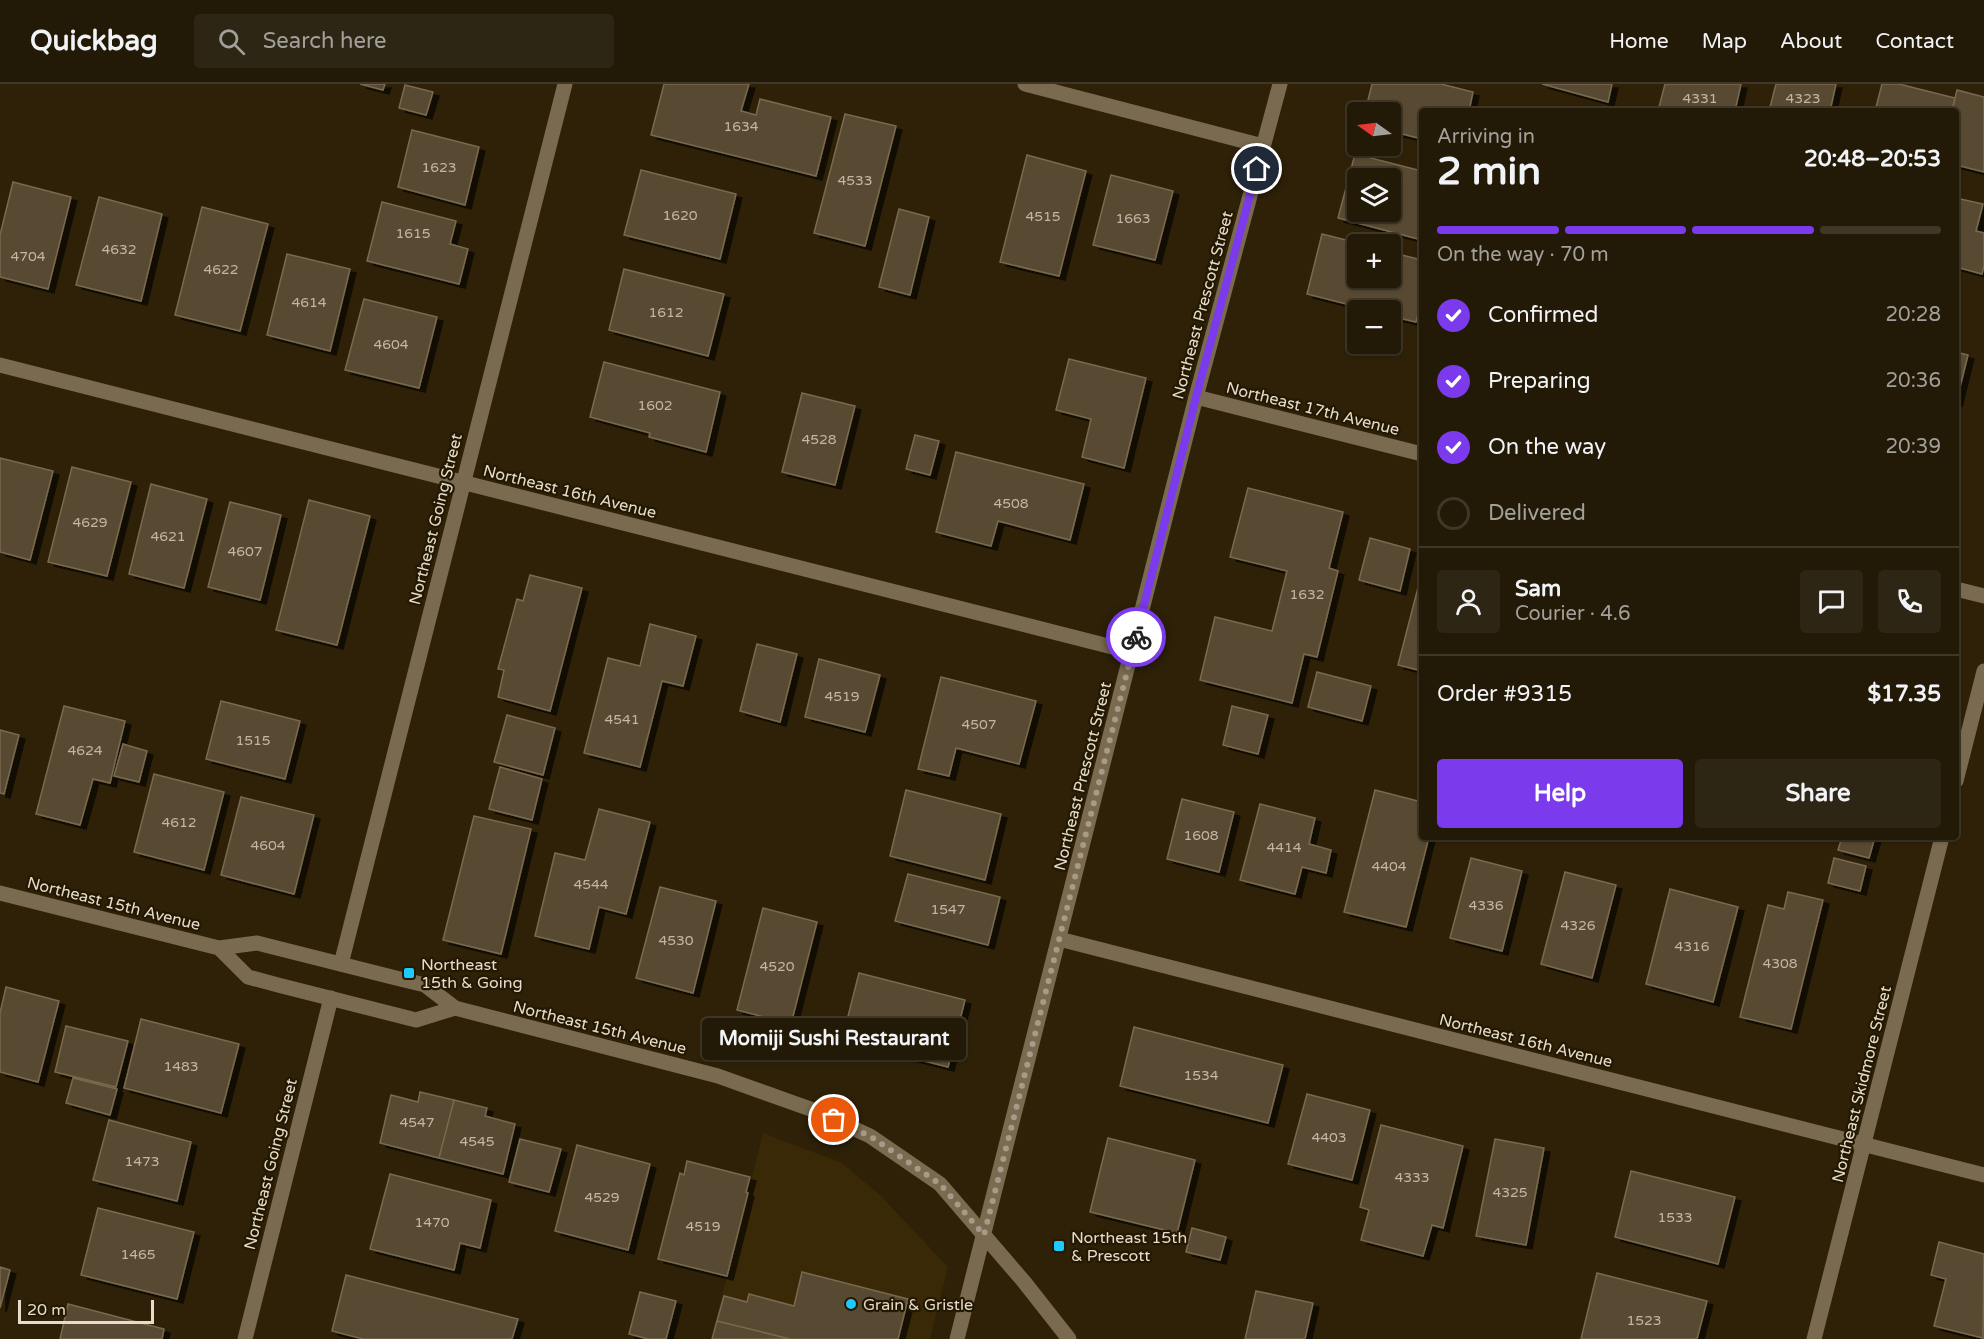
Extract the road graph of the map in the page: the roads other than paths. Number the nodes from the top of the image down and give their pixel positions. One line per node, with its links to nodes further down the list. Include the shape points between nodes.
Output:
1 (565, 84): 8 (street, Northeast Going Street)
2 (1025, 84): 4 (street)
3 (1280, 84): 4 (street, Northeast Prescott Street)
4 (1263, 146): 6 (street, Northeast Prescott Street)
5 (0, 365): 8 (street, Northeast 16th Avenue)
6 (1196, 397): 7 (street, Northeast 17th Avenue); 11 (street, Northeast Prescott Street)
7 (1419, 453)
8 (463, 483): 11 (street, Northeast 16th Avenue); 18 (street, Northeast Going Street)
9 (1959, 589): 10 (street)
10 (1984, 596)
11 (1132, 652): 16 (street, Northeast Prescott Street)
12 (1984, 671): 13 (street)
13 (1959, 769)
14 (1941, 840): 21 (street, Northeast Skidmore Street)
15 (0, 893): 17 (street, Northeast 15th Avenue)
16 (1059, 939): 21 (street, Northeast 16th Avenue); 23 (street, Northeast Prescott Street)
17 (219, 948): 18 (street, Northeast 15th Avenue, via 257,943); 19 (street, via 248,977)
18 (341, 964): 20 (street, Northeast 15th Avenue, via 425,985)
19 (331, 998): 20 (street, via 416,1020); 24 (street, Northeast Going Street)
20 (455, 1008): 23 (street, Northeast 15th Avenue, via 718,1076 816,1112 870,1136 940,1184)
21 (1864, 1145): 22 (street, Northeast 16th Avenue); 27 (street, Northeast Skidmore Street)
22 (1984, 1175)
23 (984, 1235): 25 (street, Northeast Prescott Street); 26 (street, Northeast 15th Avenue)
24 (245, 1339)
25 (957, 1339)
26 (1069, 1339)
27 (1814, 1339)

